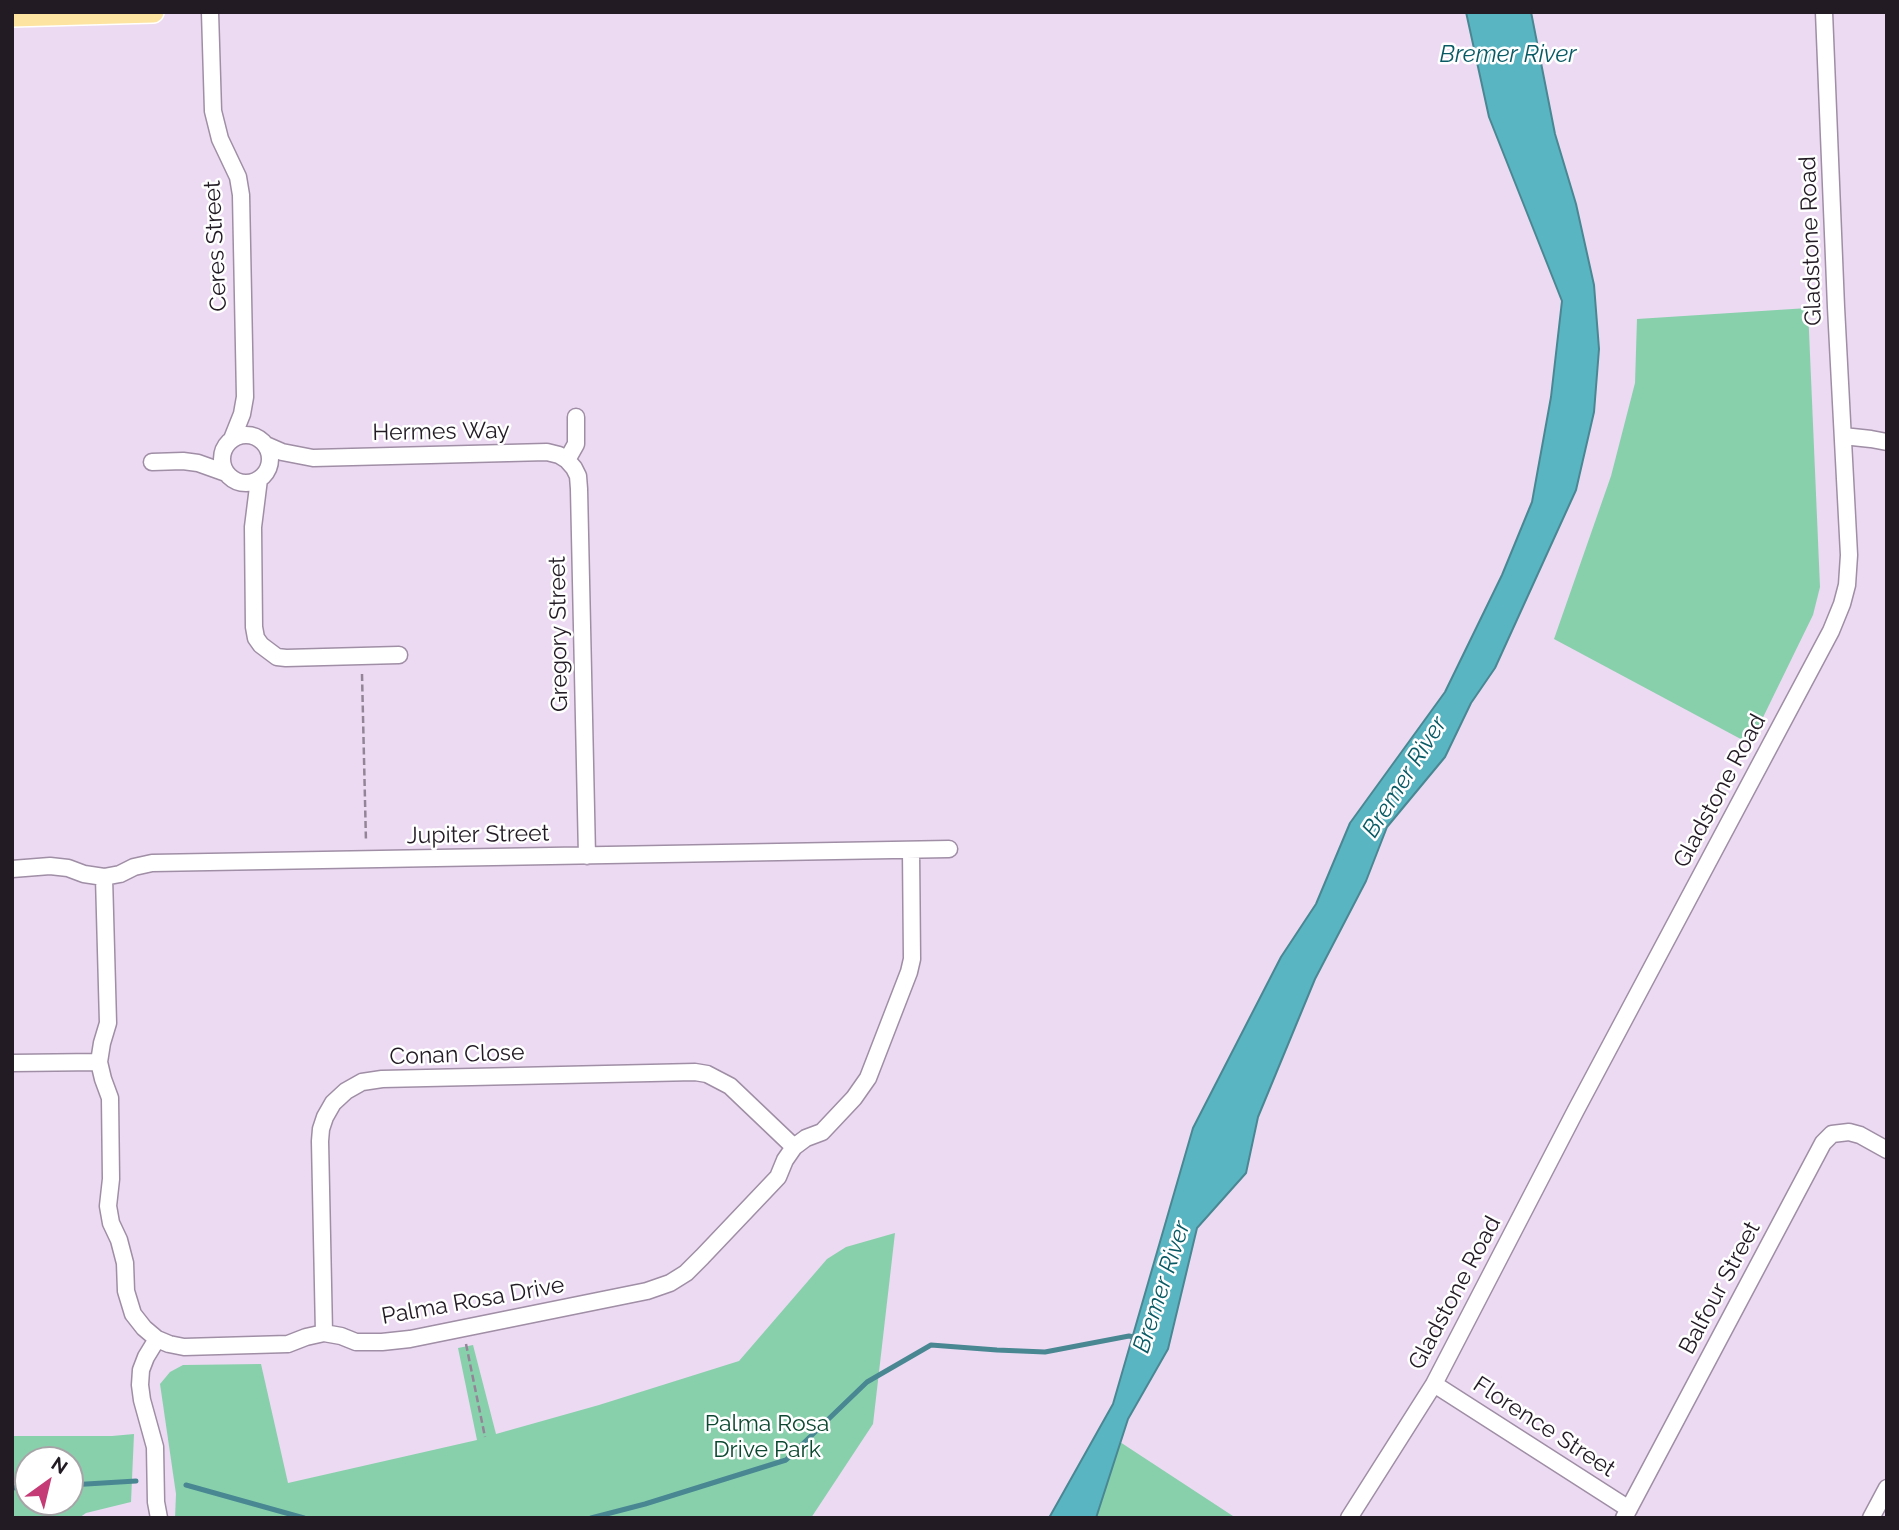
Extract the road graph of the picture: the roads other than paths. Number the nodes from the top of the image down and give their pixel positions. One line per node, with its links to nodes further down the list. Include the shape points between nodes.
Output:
1 (153, 12): 4 (main road)
2 (210, 12): 5 (street, Ceres Street, via 213,111 241,195)
3 (1824, 12): 7 (street, Gladstone Road)
4 (12, 16)
5 (245, 397): 8 (street, Ceres Street); 10 (street, Ceres Street)
6 (576, 417): 12 (street, via 576,444)
7 (1843, 436): 9 (street); 30 (street, Gladstone Road, via 1849,565 1835,622)
8 (229, 442): 10 (street, via 246,435); 13 (street); 16 (street, via 221,459)
9 (1887, 442)
10 (263, 443): 11 (street, Hermes Way, via 282,452); 15 (street, via 270,460)
11 (313, 457): 12 (street, Hermes Way, via 547,452); 15 (street, Hermes Way)
12 (567, 460): 21 (street, Gregory Street, via 578,476 579,489)
13 (183, 461): 14 (street); 16 (street)
14 (152, 462)
15 (262, 477): 16 (street, via 253,483); 17 (street)
16 (232, 478): 17 (street, via 244,494)
17 (253, 527): 18 (street, via 254,627 261,645 286,658)
18 (399, 655)
19 (949, 849): 20 (street, Jupiter Street)
20 (911, 850): 21 (street, Jupiter Street); 26 (street, via 912,959 868,1078 822,1132)
21 (587, 856): 23 (street, Jupiter Street, via 152,863)
22 (12, 869): 23 (street, via 50,866)
23 (104, 877): 24 (street, via 108,1023)
24 (99, 1062): 25 (street); 29 (street, via 110,1098 111,1223 125,1263 133,1314)
25 (12, 1063)
26 (794, 1147): 28 (street, Palma Rosa Drive, via 778,1177 686,1273 670,1283 410,1339 356,1342); 28 (street, Conan Close, via 730,1086 695,1072 362,1082 333,1103 321,1129)
27 (1887, 1150): 32 (street, Balfour Street, via 1849,1132 1832,1134 1823,1143)
28 (324, 1333): 29 (street, via 288,1344 184,1347)
29 (157, 1339): 33 (street, via 141,1370 140,1385 155,1447)
30 (1434, 1384): 32 (street, Florence Street); 34 (street, Gladstone Road)
31 (1887, 1488): 35 (street)
32 (1626, 1513)
33 (159, 1518)
34 (1349, 1518)
35 (1871, 1518)

